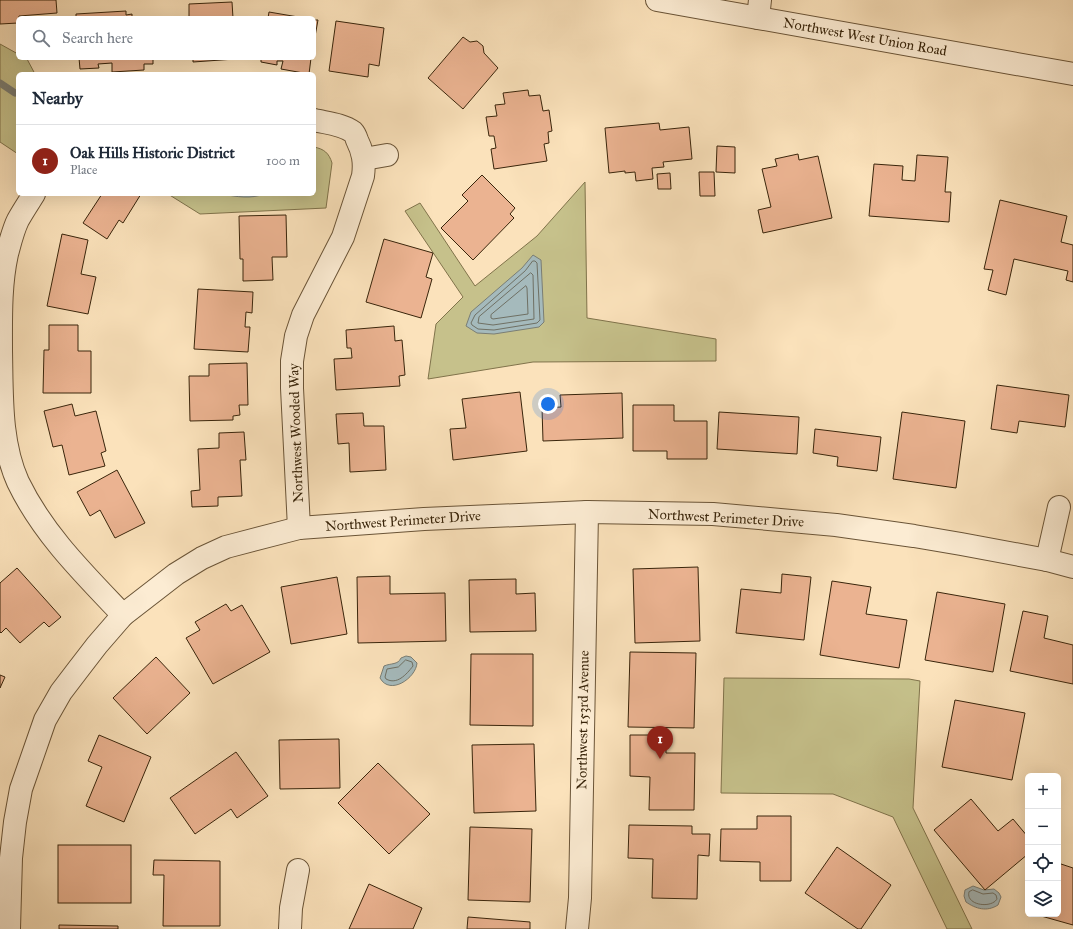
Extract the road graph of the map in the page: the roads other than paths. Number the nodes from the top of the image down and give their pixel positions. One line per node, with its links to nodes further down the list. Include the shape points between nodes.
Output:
1 (657, 0): 2 (street, Northwest West Union Road)
2 (759, 9): 3 (street, Northwest West Union Road)
3 (1073, 74)
4 (316, 120): 6 (street, Northwest Wooded Way, via 342,126 354,132)
5 (387, 155): 6 (street)
6 (364, 159): 10 (street, Northwest Wooded Way, via 364,176 343,237 303,315 296,336 292,361 292,388)
7 (33, 196): 13 (street, via 18,220 6,255 0,294 2,421 6,454 32,509 49,534)
8 (1059, 507): 11 (street)
9 (587, 512): 10 (street, Northwest Perimeter Drive, via 424,518); 11 (street, Northwest Perimeter Drive, via 713,514 836,525); 17 (street, Northwest 153rd Avenue, via 580,890)
10 (299, 528): 13 (street, Northwest Perimeter Drive, via 226,547 202,558 176,574)
11 (1047, 560): 12 (street, Northwest Perimeter Drive)
12 (1073, 567)
13 (123, 615): 15 (street, Northwest Perimeter Drive, via 61,692 45,720 21,789 15,822)
14 (298, 870): 16 (street)
15 (9, 929)
16 (290, 929)
17 (577, 929)

